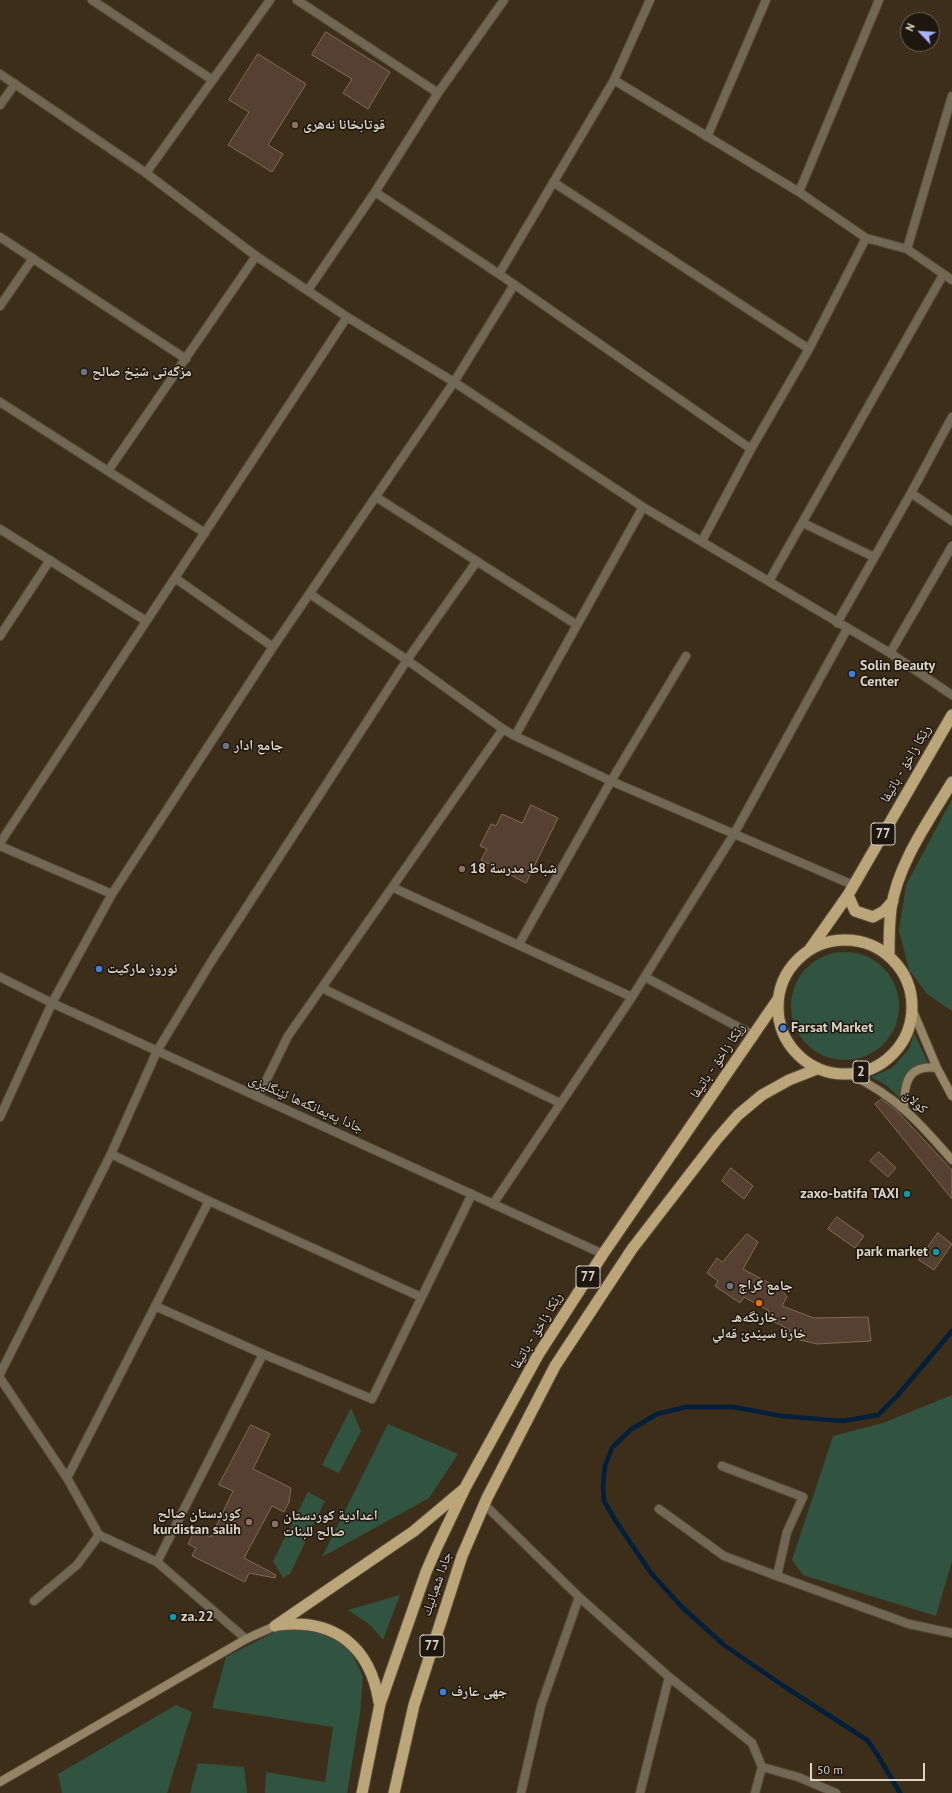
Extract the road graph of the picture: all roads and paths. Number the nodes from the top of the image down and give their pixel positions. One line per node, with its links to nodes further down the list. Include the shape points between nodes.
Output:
1 (92, 0): 9 (street)
2 (270, 0): 9 (street)
3 (297, 0): 12 (street)
4 (504, 0): 12 (street)
5 (650, 0): 10 (street)
6 (766, 0): 15 (street)
7 (879, 0): 19 (street)
8 (0, 74): 11 (street)
9 (211, 79): 16 (street)
10 (614, 80): 15 (street); 17 (street)
11 (15, 84): 14 (street); 16 (street)
12 (438, 93): 18 (street)
13 (952, 96): 22 (street)
14 (0, 105)
15 (706, 137): 19 (street)
16 (146, 173): 23 (street)
17 (553, 182): 25 (street); 32 (street)
18 (375, 192): 25 (street); 29 (street)
19 (799, 192): 21 (street)
20 (0, 237): 24 (street)
21 (866, 238): 22 (street); 32 (street)
22 (907, 249): 26 (street)
23 (256, 256): 29 (street); 33 (street)
24 (33, 258): 30 (street); 33 (street)
25 (499, 274): 28 (street)
26 (943, 275): 27 (street); 43 (street)
27 (952, 280)
28 (514, 285): 34 (street); 37 (street)
29 (308, 290): 31 (street)
30 (0, 306)
31 (347, 317): 34 (street); 45 (street)
32 (809, 350): 37 (street)
33 (186, 359): 38 (street)
34 (454, 382): 40 (street); 41 (street)
35 (0, 402): 38 (street)
36 (952, 417): 39 (street)
37 (751, 449): 46 (street)
38 (108, 471): 45 (street)
39 (911, 494): 42 (street); 48 (street)
40 (376, 497): 50 (street); 53 (street)
41 (643, 507): 46 (street); 56 (street)
42 (952, 521)
43 (802, 523): 48 (street); 52 (street)
44 (0, 529): 49 (street)
45 (205, 533): 51 (street)
46 (702, 541): 52 (street)
47 (952, 546): 60 (street)
48 (874, 558): 55 (street)
49 (50, 560): 54 (street); 58 (street)
50 (477, 561): 56 (street); 62 (street)
51 (175, 578): 54 (street); 59 (street)
52 (769, 581): 55 (street)
53 (310, 594): 59 (street); 62 (street)
54 (146, 621): 70 (street)
55 (836, 623): 57 (street)
56 (577, 625): 66 (street)
57 (847, 629): 60 (street); 69 (street)
58 (0, 636)
59 (273, 647): 73 (street)
60 (890, 653): 63 (street)
61 (686, 656): 67 (street)
62 (407, 660): 65 (street); 87 (street, via 211,962)
63 (952, 695)
64 (952, 715): 71 (highway, رێکا زاخۆ - باتیفا / 77)
65 (503, 729): 66 (street); 72 (street)
66 (515, 736): 67 (street)
67 (611, 781): 69 (street); 76 (street)
68 (952, 782): 75 (highway, 77, via 906,861)
69 (734, 834): 71 (street); 80 (street)
70 (0, 845): 73 (street)
71 (853, 885): 74 (highway, رێکا زاخۆ - باتیفا / 77)
72 (394, 888): 76 (street); 81 (street)
73 (112, 894): 84 (street)
74 (848, 895): 75 (highway, via 855,911 873,917 884,911); 77 (highway, رێکا زاخۆ - باتیفا / 77)
75 (893, 901): 78 (highway, 77)
76 (519, 944): 82 (street)
77 (809, 950): 78 (highway, 2, via 829,941 850,939 871,944); 83 (highway, 2, via 794,963 783,980)
78 (889, 955): 85 (highway, 2, via 903,971 911,990)
79 (0, 977): 84 (street, جادا په‌يمانگه‌ها ئێنگليزى)
80 (644, 977): 82 (street); 86 (street)
81 (322, 988): 92 (street, via 288,1036); 93 (street)
82 (632, 997): 93 (street)
83 (778, 999): 86 (highway, رێکا زاخۆ - باتیفا / 77); 89 (highway, 2, via 782,1033 791,1048)
84 (52, 1003): 87 (street, جادا په‌يمانگه‌ها ئێنگليزى); 95 (street)
85 (913, 1011): 88 (main road); 90 (highway, 2, via 909,1030 900,1047 887,1061 870,1070)
86 (753, 1035): 101 (highway, رێکا زاخۆ - باتیفا / 77)
87 (157, 1051): 92 (street, جادا په‌يمانگه‌ها ئێنگليزى); 96 (street)
88 (937, 1068): 91 (main road); 94 (main road, via 919,1068 912,1074 906,1083)
89 (817, 1069): 90 (highway, 2); 110 (highway, 77, via 788,1080 762,1095 738,1115 632,1249 555,1366)
90 (851, 1075): 94 (main road, كولان, via 876,1088)
91 (952, 1096)
92 (258, 1097): 98 (street, جادا په‌يمانگه‌ها ئێنگليزى)
93 (560, 1103): 100 (street)
94 (904, 1108): 97 (main road, كولان)
95 (0, 1117)
96 (111, 1154): 99 (street); 105 (street)
97 (952, 1160)
98 (472, 1194): 100 (street, جادا په‌يمانگه‌ها ئێنگليزى); 102 (street)
99 (209, 1201): 102 (street); 103 (street)
100 (494, 1204): 101 (street, جادا په‌يمانگه‌ها ئێنگليزى)
101 (603, 1254): 109 (highway, رێکا زاخۆ - باتیفا / 77, via 538,1355)
102 (421, 1297): 104 (street, via 372,1399)
103 (155, 1306): 104 (street); 108 (street)
104 (263, 1354): 113 (street)
105 (0, 1374)
106 (0, 1378): 108 (street)
107 (722, 1466): 114 (street, via 803,1497 787,1532)
108 (68, 1478): 112 (street)
109 (466, 1486): 117 (highway, via 414,1531); 121 (highway, رێکا زاخۆ - باتیفا / 77, via 426,1572)
110 (484, 1504): 115 (street); 125 (highway, جادا شعبانيك / 77, via 453,1580 416,1698)
111 (659, 1509): 114 (street, via 724,1556)
112 (100, 1535): 113 (street); 116 (street, via 77,1565)
113 (158, 1562): 119 (street)
114 (776, 1576): 118 (street, via 909,1624)
115 (579, 1597): 120 (street); 126 (street, via 541,1706)
116 (34, 1601)
117 (275, 1626): 119 (main road); 121 (highway, via 296,1623 317,1626 337,1634 354,1647 367,1664 376,1683)
118 (952, 1633)
119 (246, 1639): 123 (main road)
120 (669, 1677): 122 (street, via 752,1743); 127 (street)
121 (379, 1706): 124 (highway, 77)
122 (762, 1767): 128 (street); 129 (street, via 798,1777)
123 (2, 1780)
124 (362, 1793)
125 (394, 1793)
126 (521, 1793)
127 (640, 1793)
128 (755, 1793)
129 (836, 1793)

